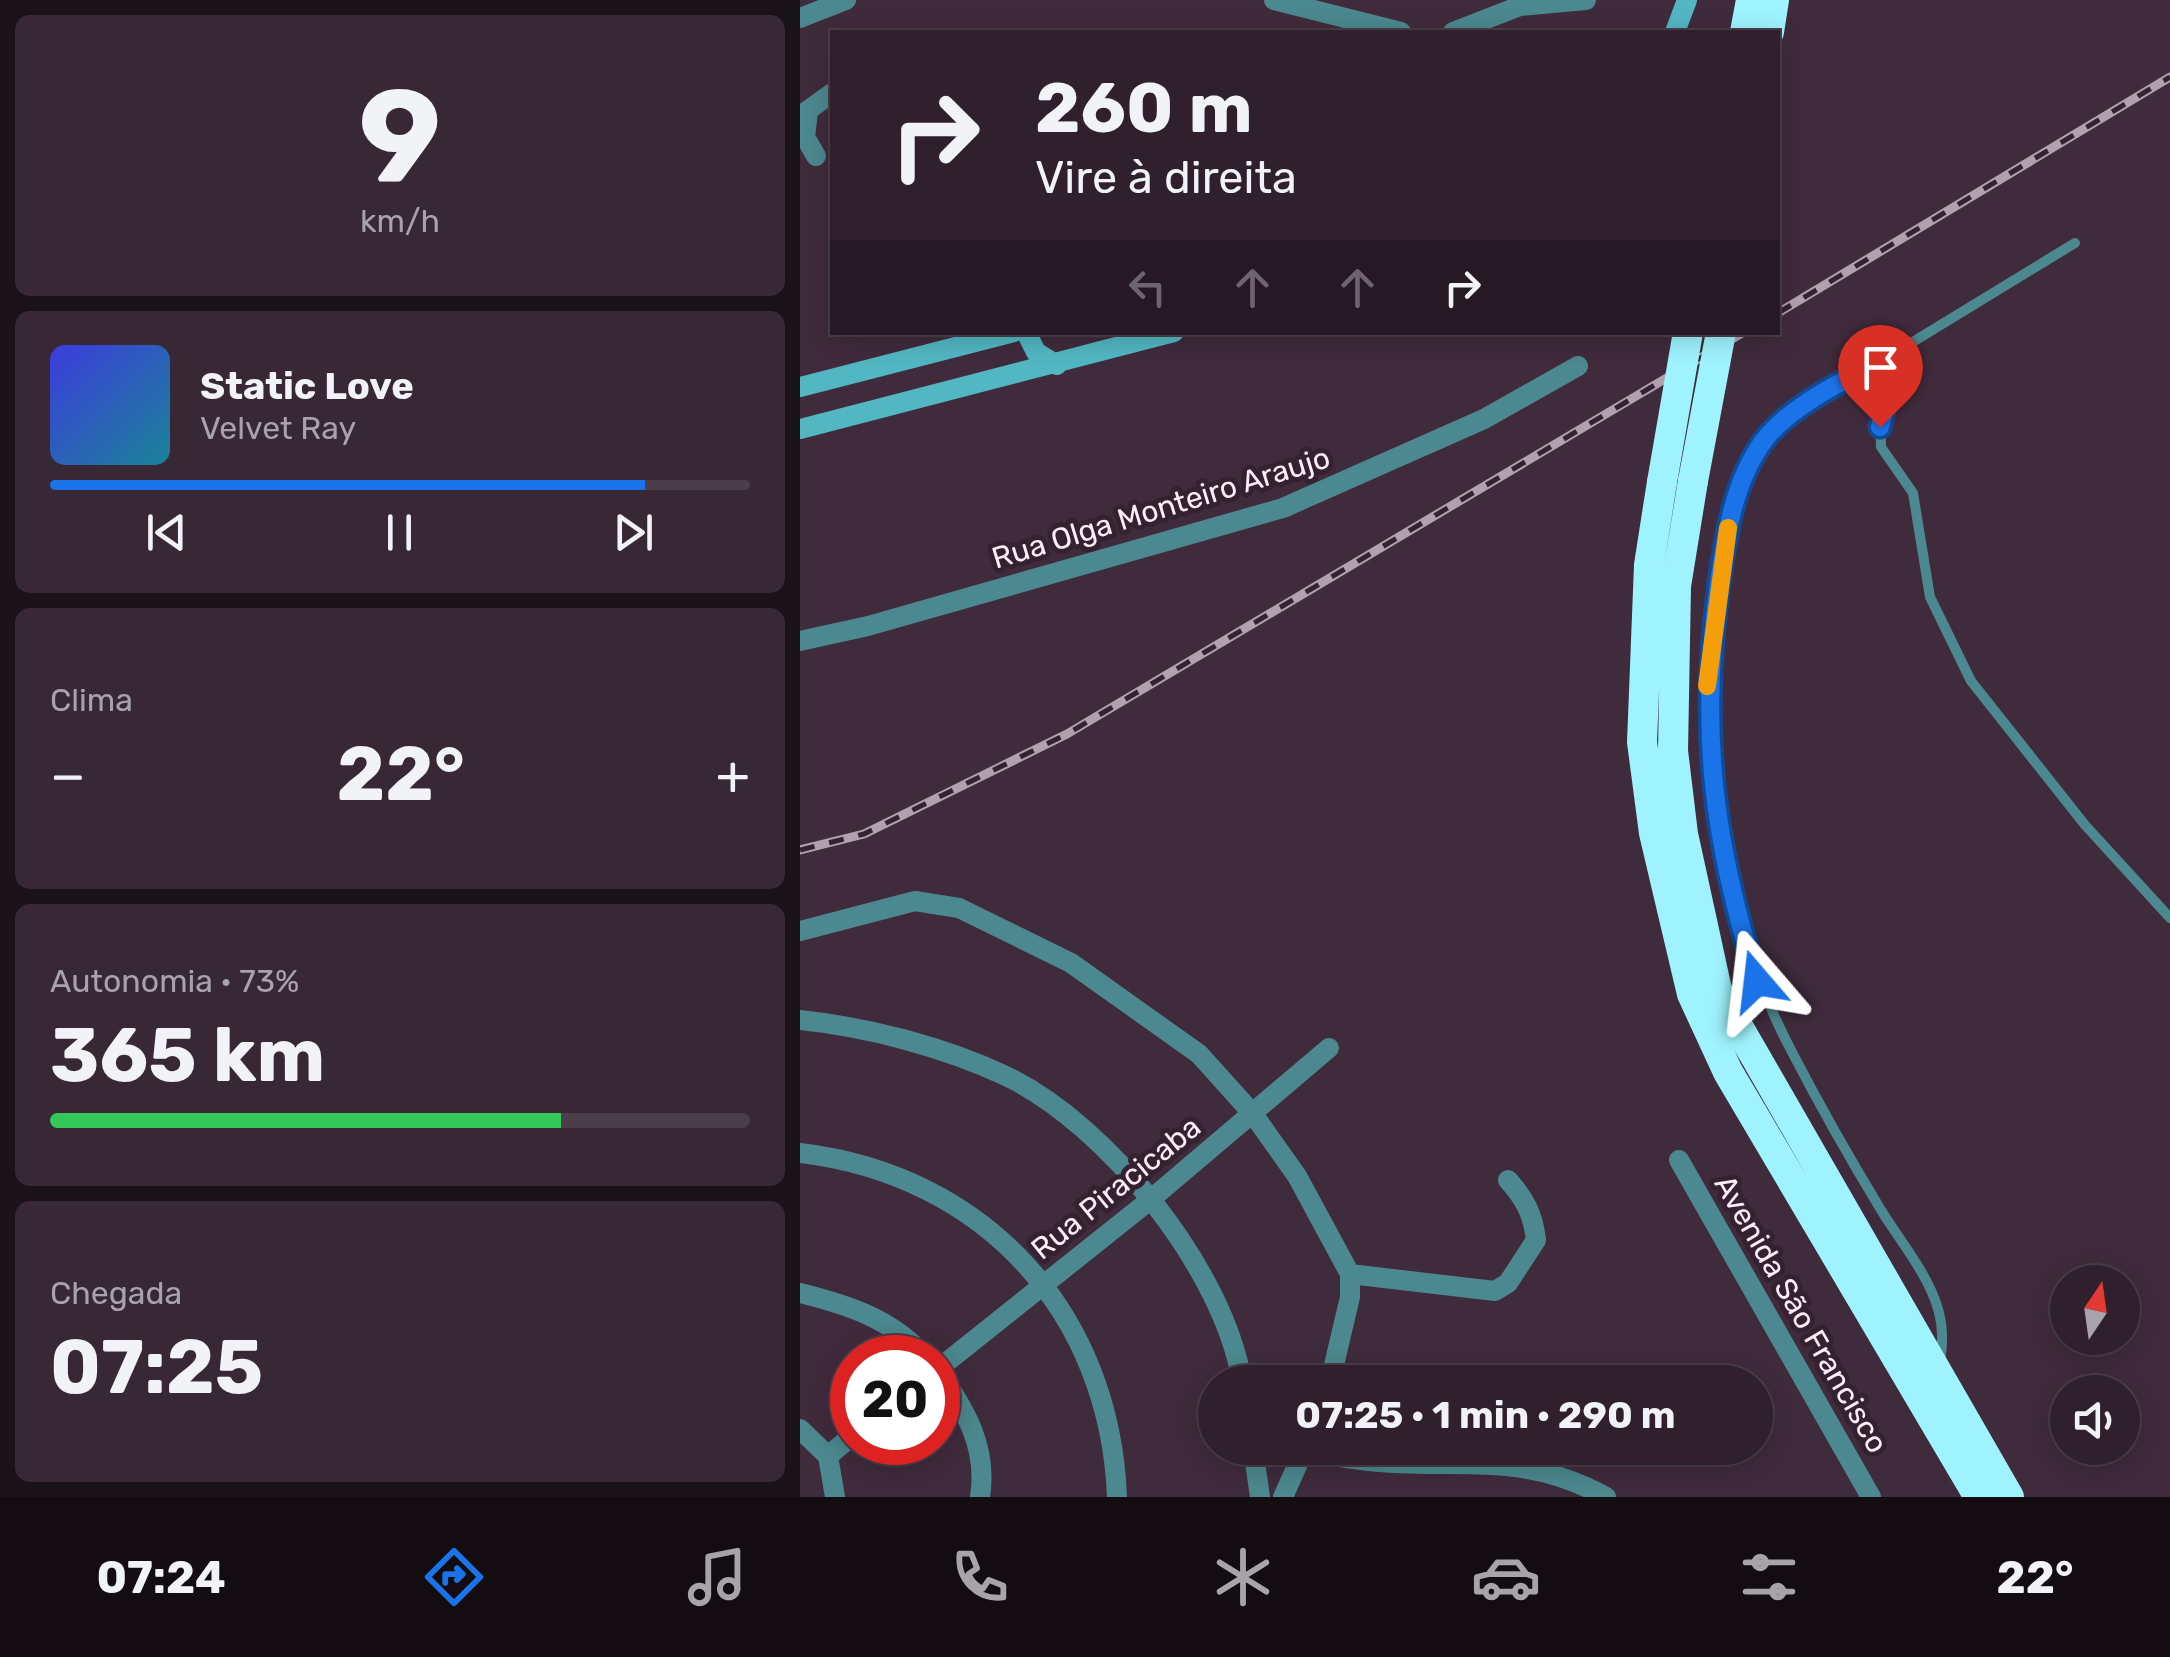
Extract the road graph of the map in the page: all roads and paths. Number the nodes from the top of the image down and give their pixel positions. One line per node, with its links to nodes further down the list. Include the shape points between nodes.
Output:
1 (846, 0): 8 (street)
2 (1274, 0): 9 (street)
3 (1586, 0): 7 (street, via 1558,6)
4 (1687, 0): 11 (main road)
5 (1750, 0): 12 (highway)
6 (1774, 0): 13 (highway)
7 (1538, 1): 10 (street)
8 (801, 20)
9 (1394, 30)
10 (1458, 30)
11 (1675, 30)
12 (1744, 30)
13 (1769, 30)
14 (830, 94): 15 (street)
15 (804, 114): 16 (street, via 805,137)
16 (816, 156)
17 (2074, 243): 23 (lane)
18 (1002, 335): 26 (main road)
19 (1028, 335): 24 (main road, via 1036,352)
20 (1163, 335): 24 (main road)
21 (1687, 335): 59 (highway, bridge, via 1648,565 1642,742 1654,833 1692,994 1728,1072)
22 (1720, 335): 45 (highway, bridge, via 1676,586 1673,751 1682,834 1717,990)
23 (1898, 351): 29 (lane, via 1880,409 1881,446 1912,493 1930,596 1946,630 1971,681 2044,776); 45 (lane, via 1792,414 1748,466 1725,544 1707,682 1718,826 1757,981 1854,1167 1929,1288 1941,1324)
24 (1057, 365): 27 (main road)
25 (1578, 366): 28 (street, Rua Olga Monteiro Araujo, via 1484,419 1284,508)
26 (800, 387)
27 (800, 430)
28 (800, 640)
29 (2170, 918)
30 (800, 931): 33 (street, via 915,901 959,908 1071,963 1163,1026 1199,1054)
31 (800, 1020): 37 (street, via 896,1039 1008,1077 1104,1150)
32 (1329, 1048): 33 (street, Rua Piracicaba)
33 (1253, 1114): 37 (street, Rua Piracicaba); 38 (street, via 1297,1176)
34 (800, 1153): 39 (street, via 857,1165 943,1200 988,1228)
35 (1679, 1160): 58 (street, Avenida São Francisco)
36 (1508, 1180): 38 (street, via 1524,1197 1536,1240 1496,1291)
37 (1150, 1200): 39 (street, Rua Piracicaba); 43 (street, via 1185,1246 1219,1310)
38 (1350, 1274): 44 (street)
39 (1046, 1285): 42 (street, Rua Piracicaba); 54 (street, via 1084,1346 1098,1387 1115,1454)
40 (800, 1293): 41 (street, via 866,1312)
41 (902, 1335)
42 (960, 1353)
43 (1237, 1365)
44 (1334, 1365)
45 (1938, 1377): 60 (highway)
46 (960, 1402): 53 (street, via 971,1418 983,1479)
47 (800, 1429): 48 (street)
48 (828, 1456): 52 (street)
49 (1255, 1465): 55 (street)
50 (1297, 1465): 56 (street)
51 (1458, 1465): 57 (street, via 1536,1468)
52 (835, 1497)
53 (980, 1497)
54 (1117, 1497)
55 (1260, 1497)
56 (1283, 1497)
57 (1606, 1497)
58 (1870, 1497)
59 (1980, 1497)
60 (2009, 1497)

